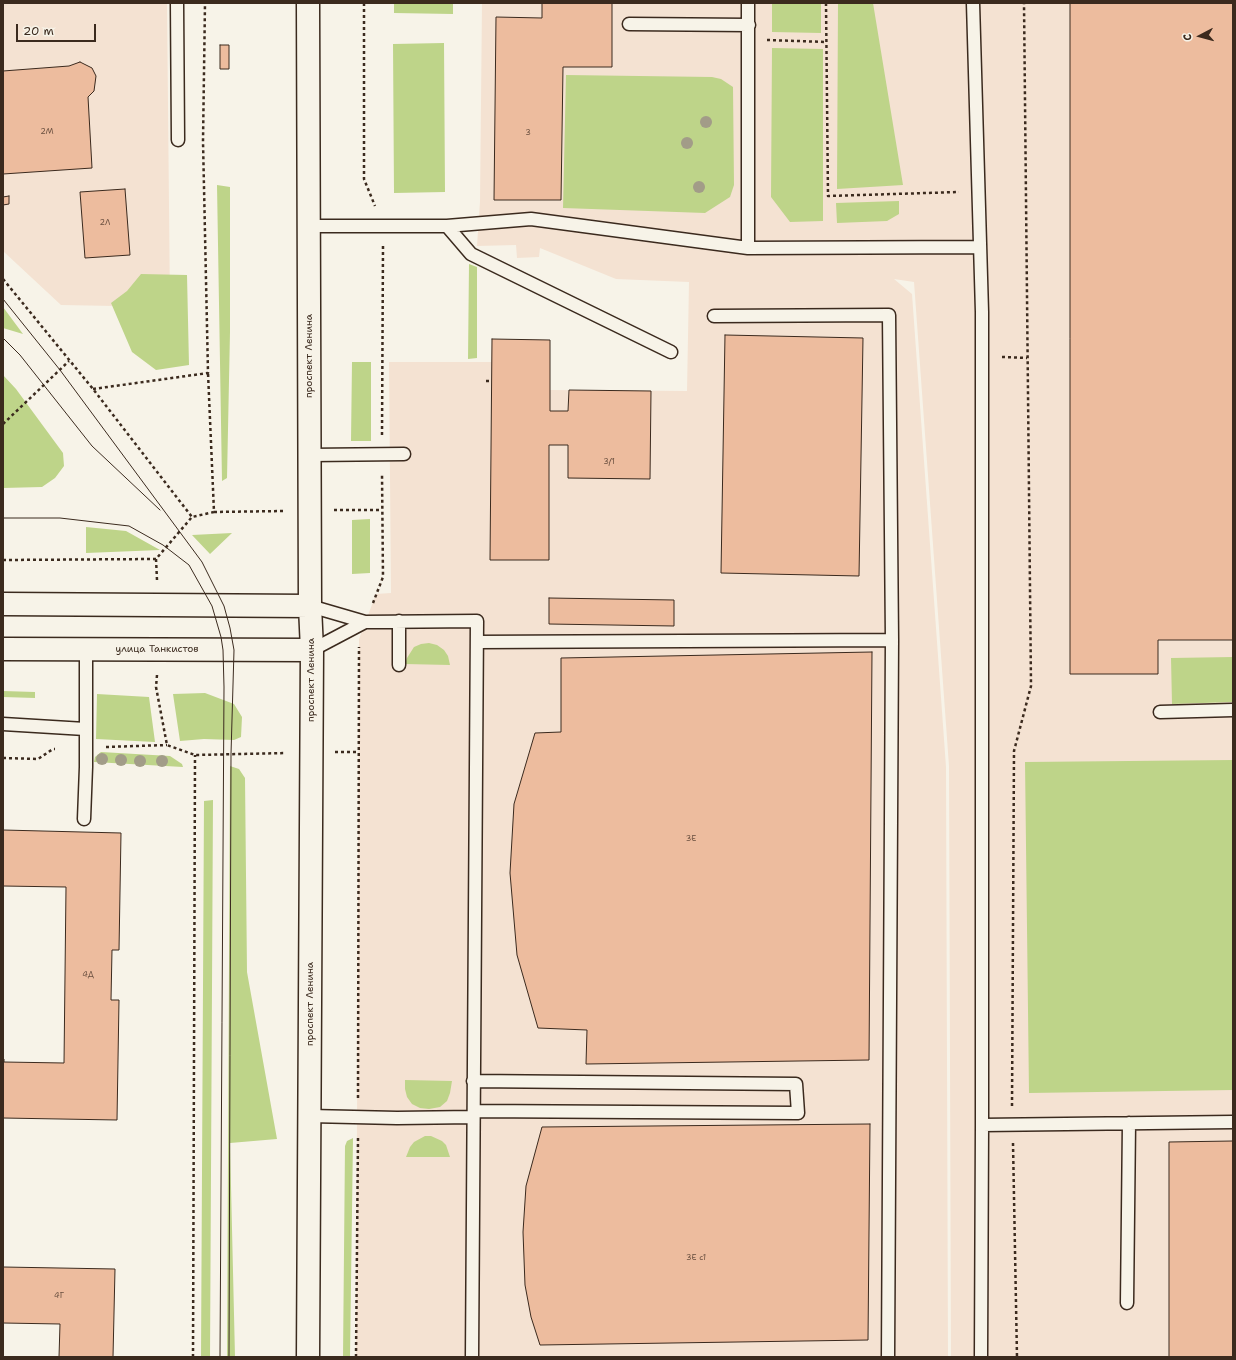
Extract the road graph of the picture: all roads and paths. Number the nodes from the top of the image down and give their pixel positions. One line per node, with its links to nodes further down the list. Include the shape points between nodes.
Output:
1 (177, 3): 13 (lane)
2 (205, 3): 24 (path, via 203,141)
3 (308, 3): 15 (main road, проспект Ленина)
4 (364, 3): 16 (path, via 364,179)
5 (748, 3): 10 (lane)
6 (826, 3): 12 (path)
7 (973, 3): 14 (lane)
8 (1024, 3): 58 (path, via 1031,686 1014,751)
9 (629, 24): 10 (lane)
10 (749, 25): 11 (lane)
11 (749, 40): 12 (path); 19 (lane)
12 (827, 42): 14 (path, via 828,196)
13 (178, 140)
14 (979, 191): 18 (lane)
15 (309, 226): 16 (lane); 31 (main road, проспект Ленина)
16 (383, 226): 17 (lane); 29 (path)
17 (447, 226): 19 (lane, via 531,220); 22 (lane, via 471,254)
18 (980, 247): 19 (lane); 59 (lane)
19 (748, 248)
20 (3, 279): 23 (path)
21 (714, 316): 38 (lane, via 889,315)
22 (671, 352)
23 (69, 361): 27 (path); 28 (path)
24 (208, 373): 27 (path); 32 (path, via 214,512)
25 (486, 381): 26 (path)
26 (491, 381)
27 (92, 389): 32 (path)
28 (3, 424)
29 (382, 454): 30 (lane); 31 (lane); 36 (path, via 383,577)
30 (404, 454)
31 (310, 455): 35 (main road, проспект Ленина)
32 (192, 517): 33 (path, via 156,559)
33 (3, 560)
34 (3, 604): 35 (main road)
35 (310, 606): 36 (lane); 42 (main road, проспект Ленина)
36 (365, 622): 37 (lane); 42 (lane); 55 (path, via 359,639)
37 (399, 622): 39 (lane, via 477,621); 43 (lane)
38 (892, 640): 39 (lane); 65 (lane)
39 (477, 642): 52 (lane)
40 (3, 649): 41 (main road, улица Танкистов)
41 (86, 649): 42 (main road, улица Танкистов); 48 (lane)
42 (312, 650): 49 (main road, проспект Ленина)
43 (399, 664)
44 (156, 688): 50 (path, via 167,746)
45 (1233, 710): 46 (lane)
46 (1160, 712)
47 (3, 724): 48 (lane)
48 (85, 729): 51 (lane)
49 (311, 753): 50 (path); 54 (main road, проспект Ленина)
50 (195, 755): 61 (path)
51 (84, 819)
52 (474, 1081): 53 (lane); 53 (lane, via 796,1084 798,1113)
53 (473, 1114): 55 (lane); 64 (lane)
54 (310, 1116): 55 (lane); 62 (main road, проспект Ленина)
55 (358, 1117): 63 (path)
56 (1233, 1122): 57 (lane)
57 (1129, 1123): 58 (lane); 60 (lane)
58 (1012, 1124): 59 (lane); 67 (path)
59 (982, 1125): 66 (lane)
60 (1127, 1303)
61 (193, 1357)
62 (308, 1357)
63 (356, 1357)
64 (472, 1357)
65 (888, 1357)
66 (981, 1357)
67 (1017, 1357)

